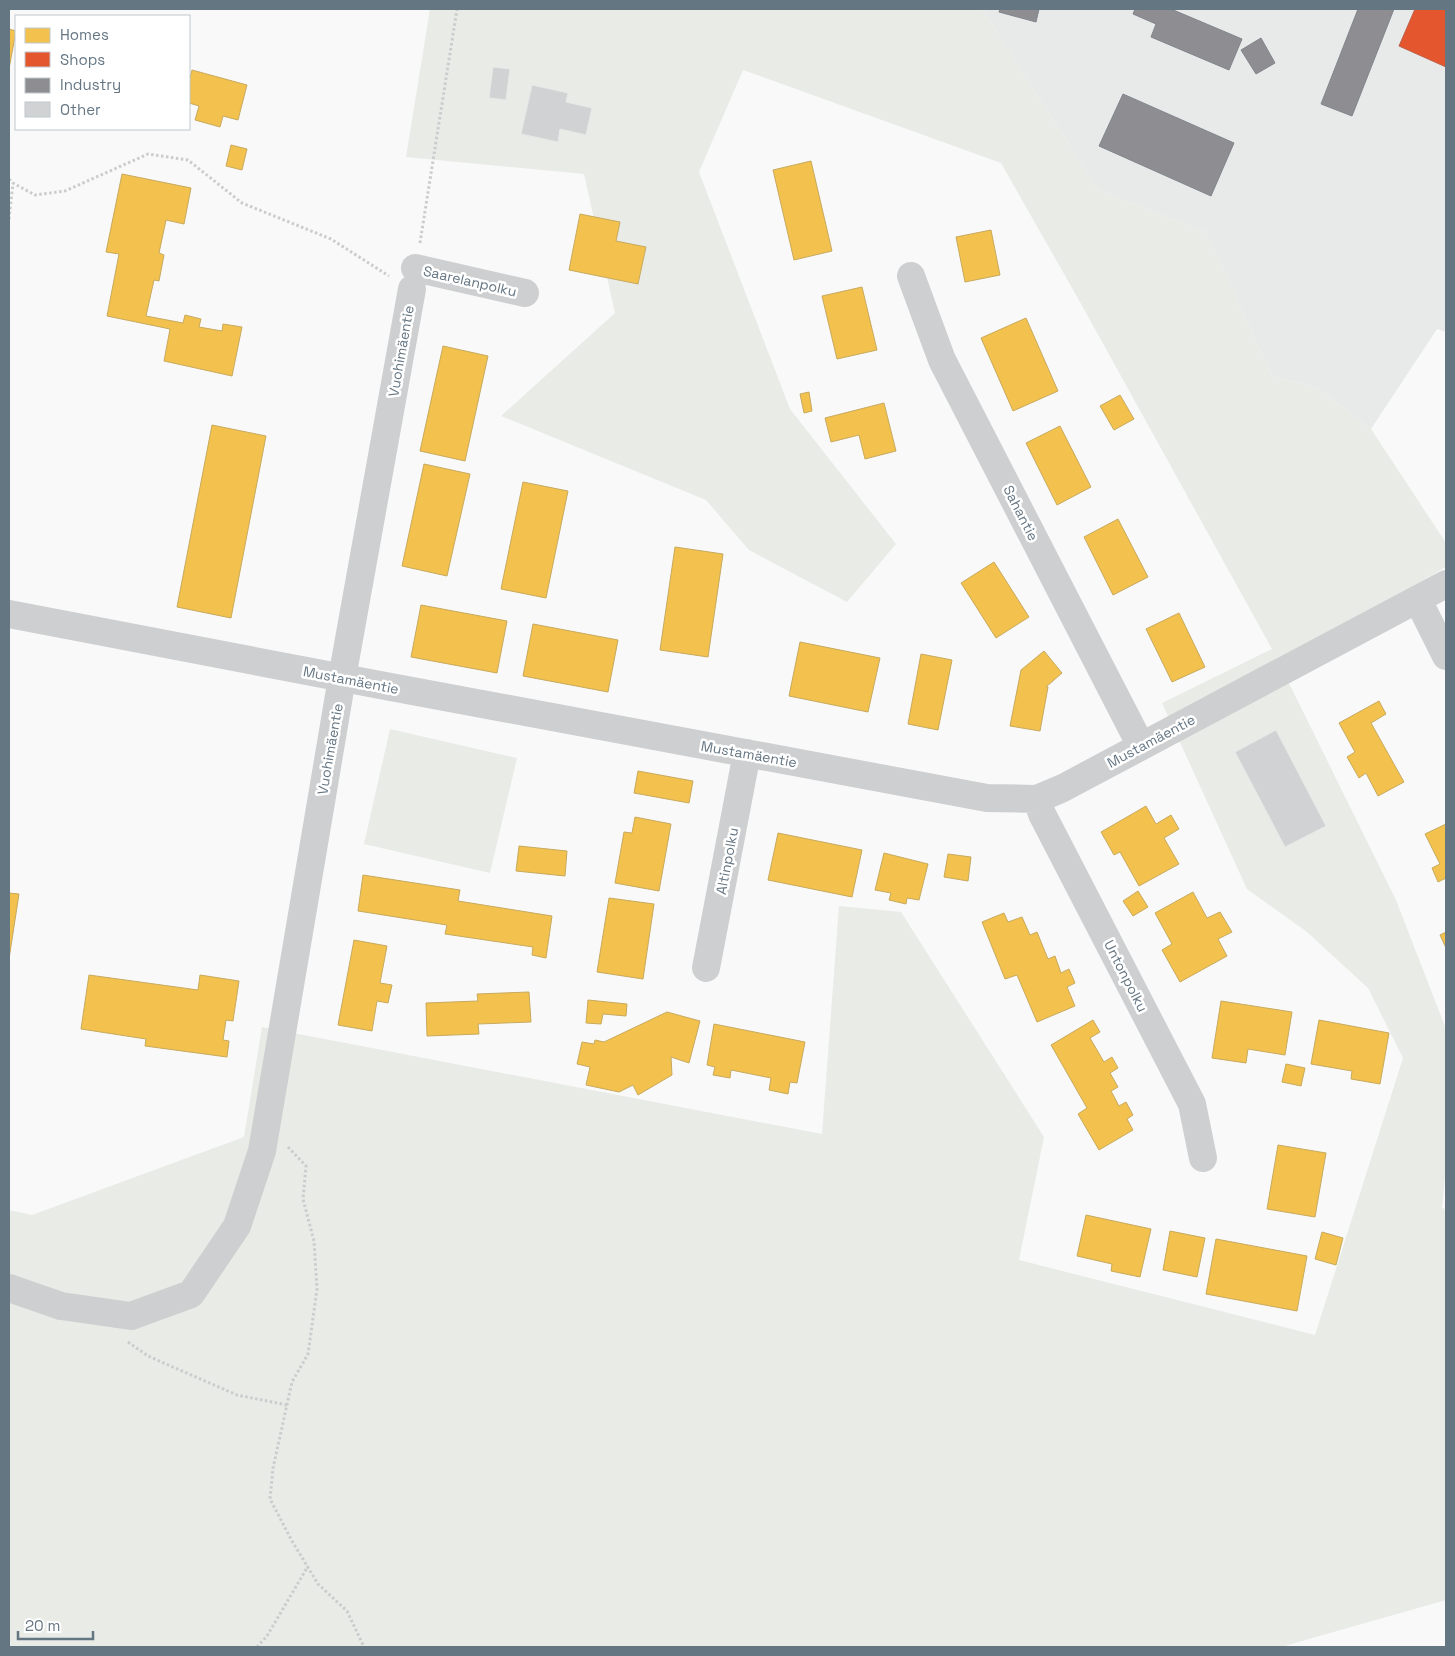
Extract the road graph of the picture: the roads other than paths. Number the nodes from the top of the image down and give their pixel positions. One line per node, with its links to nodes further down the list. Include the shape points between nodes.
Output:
1 (911, 276): 9 (street, Sahantie, via 942,360)
2 (414, 279): 3 (street, Saarelanpolku); 8 (street, Vuohimäentie)
3 (525, 293)
4 (1446, 584): 5 (street, Mustamäentie)
5 (1418, 600): 7 (street); 9 (street, Mustamäentie)
6 (9, 614): 8 (street, Mustamäentie)
7 (1446, 656)
8 (342, 678): 10 (street, Mustamäentie); 14 (street, Vuohimäentie, via 263,1142 237,1226 191,1294 131,1316 61,1306)
9 (1141, 746): 11 (street, Mustamäentie)
10 (747, 753): 11 (street, Mustamäentie, via 987,798); 12 (street, Altinpolku)
11 (1037, 799): 13 (street, Untonpolku, via 1192,1104)
12 (706, 968)
13 (1203, 1158)
14 (9, 1288)

